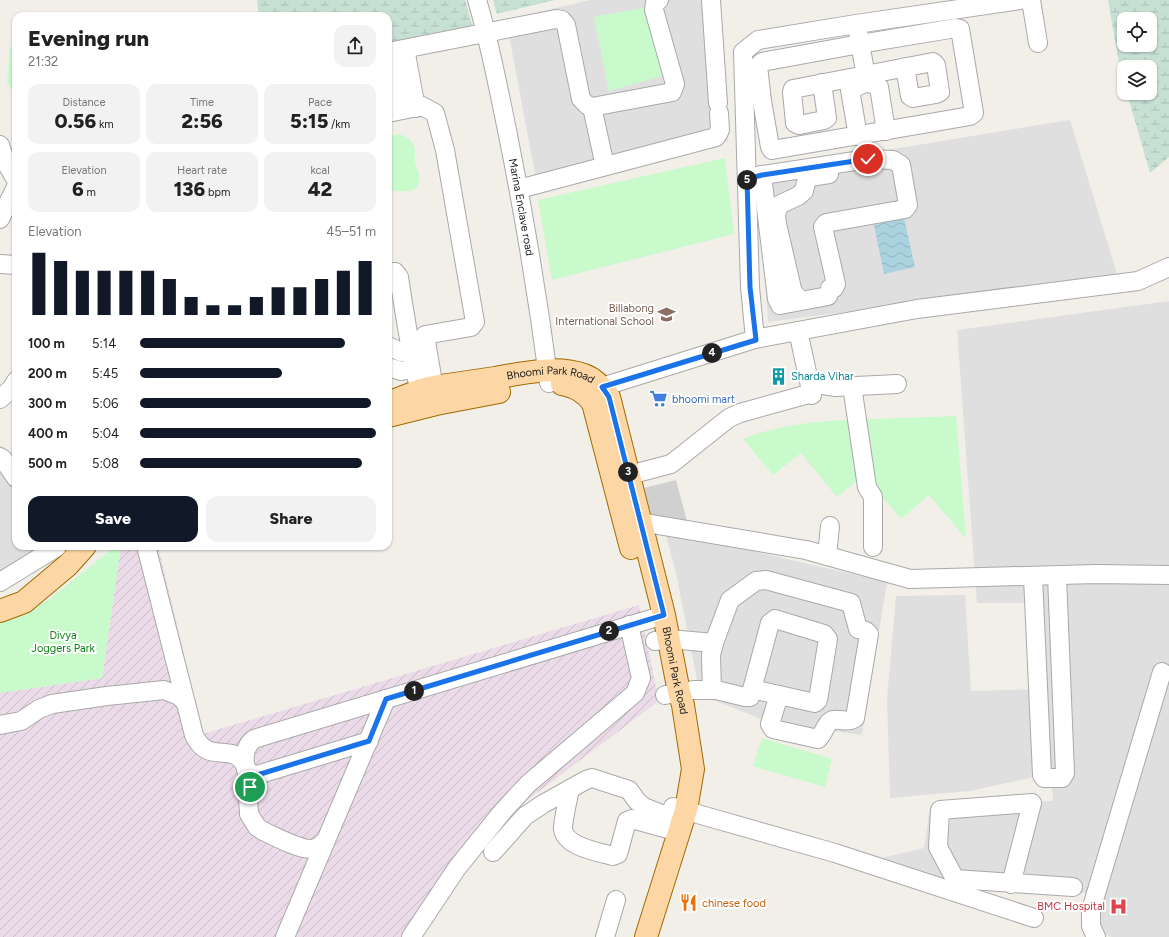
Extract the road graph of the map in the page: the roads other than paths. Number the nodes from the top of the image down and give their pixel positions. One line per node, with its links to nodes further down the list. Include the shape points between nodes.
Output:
1 (477, 0): 8 (street, Marina Enclave road)
2 (659, 0): 15 (street, via 655,3 654,10 675,84 672,92)
3 (711, 0): 20 (street, via 720,130 716,137)
4 (1020, 0): 6 (street)
5 (1031, 0): 9 (street)
6 (971, 4): 7 (street)
7 (856, 24): 10 (street); 23 (street, via 758,40 743,52)
8 (487, 32): 11 (street); 15 (street, via 562,20 566,25 581,99); 24 (street, Marina Enclave road)
9 (1038, 43)
10 (860, 44): 13 (street); 17 (street, via 960,29 974,113 970,116); 18 (street, via 762,62 758,66 772,150)
11 (394, 51): 16 (street)
12 (905, 68): 13 (street)
13 (866, 79): 14 (street); 17 (street, via 879,87); 18 (street, via 850,90)
14 (822, 83)
15 (592, 107): 20 (street)
16 (401, 110): 37 (street, via 422,106 435,113 475,322 471,326)
17 (886, 131): 18 (street)
18 (858, 136)
19 (2, 156): 22 (street)
20 (605, 166): 24 (street)
21 (871, 167): 32 (street, via 810,177 804,191 779,205 777,224 793,293)
22 (12, 173)
23 (754, 177): 31 (street, via 868,159 893,160 901,165 908,205 905,209 826,223 823,227 836,284); 33 (street); 36 (street, via 750,287)
24 (519, 189): 40 (street, Marina Enclave road)
25 (12, 195): 26 (street)
26 (1, 217)
27 (0, 264): 28 (street)
28 (12, 264)
29 (1169, 267): 34 (street, via 1138,281 918,309)
30 (392, 272): 37 (street, via 399,277)
31 (829, 292): 33 (street); 34 (street)
32 (796, 296)
33 (780, 305): 35 (street)
34 (834, 325): 35 (street)
35 (791, 333): 36 (street); 45 (street)
36 (756, 340): 44 (street)
37 (406, 342): 39 (street); 47 (street)
38 (392, 368): 39 (street, via 401,371)
39 (415, 368): 47 (street)
40 (550, 378): 44 (main road, Bhoomi Park Road, via 568,372 584,375); 47 (main road, Bhoomi Park Road)
41 (896, 384): 42 (street)
42 (852, 386): 45 (street); 53 (street, via 867,487 873,497)
43 (12, 388): 46 (street)
44 (593, 389): 50 (main road, Bhoomi Park Road, via 609,397); 51 (main road, Bhoomi Park Road, via 593,403)
45 (812, 393): 50 (street, via 740,413 729,418 671,464)
46 (0, 399)
47 (410, 401)
48 (0, 457): 49 (street)
49 (12, 472)
50 (629, 475): 51 (main road, Bhoomi Park Road)
51 (632, 520): 56 (street, via 806,550); 61 (main road, Bhoomi Park Road)
52 (830, 526): 56 (street)
53 (873, 547)
54 (147, 550): 66 (street)
55 (62, 551): 60 (street); 60 (main road, via 24,602)
56 (827, 556): 59 (street, via 910,579)
57 (1169, 575): 58 (street, via 1096,574)
58 (1057, 580): 59 (street); 59 (street, via 1065,773 1062,778 1044,778 1042,775)
59 (1033, 581)
60 (6, 599)
61 (657, 617): 62 (street); 63 (main road, Bhoomi Park Road)
62 (629, 625): 72 (street); 98 (street, via 641,678 634,693 528,784 503,810 457,868)
63 (662, 640): 64 (street); 70 (main road, Bhoomi Park Road)
64 (714, 643): 69 (street, via 711,654); 71 (street, via 730,600 756,581 766,580 851,603 858,629 869,634 855,718 849,721 833,720 818,739 773,729 770,724)
65 (1162, 672): 100 (street, via 1091,910 1091,926)
66 (179, 675): 68 (street, via 176,685); 73 (street)
67 (752, 689): 69 (street, via 750,697); 71 (street); 71 (street, via 770,623 775,619 824,634 828,639 818,700 815,703)
68 (164, 690): 73 (street, via 180,696); 75 (street, via 52,704 21,721)
69 (712, 690): 70 (street)
70 (672, 694): 84 (main road, Bhoomi Park Road, via 683,705 693,769)
71 (779, 695)
72 (386, 699): 74 (street); 76 (street)
73 (186, 703): 79 (street, via 194,735 201,747 213,752)
74 (350, 711): 76 (street, via 359,711 366,717 371,726); 77 (street)
75 (0, 725)
76 (370, 739): 78 (street); 80 (street)
77 (250, 743): 79 (street); 81 (street, via 245,754)
78 (345, 748): 80 (street, via 356,751); 81 (street)
79 (228, 753): 81 (street, via 239,756)
80 (358, 765): 86 (street)
81 (250, 774): 87 (street, via 249,814 257,827)
82 (570, 789): 83 (street, via 592,778); 85 (street, via 563,830 567,838 580,847 613,856 618,854); 88 (street, via 525,816)
83 (629, 790): 84 (street, via 644,807); 85 (street, via 626,802)
84 (677, 819): 85 (street); 93 (street, via 835,853); 96 (main road, Bhoomi Park Road)
85 (627, 821)
86 (326, 840): 87 (street, via 314,848); 89 (street)
87 (303, 848): 89 (street, via 312,854)
88 (493, 852)
89 (314, 868): 97 (street)
90 (981, 881): 91 (street); 91 (street, via 955,879 938,847 940,810 1032,803); 93 (street)
91 (1011, 884): 92 (street)
92 (1073, 888)
93 (974, 899): 95 (street)
94 (616, 900): 99 (street)
95 (1034, 918)
96 (641, 932)
97 (285, 937)
98 (411, 937)
99 (605, 937)
100 (1096, 937)

